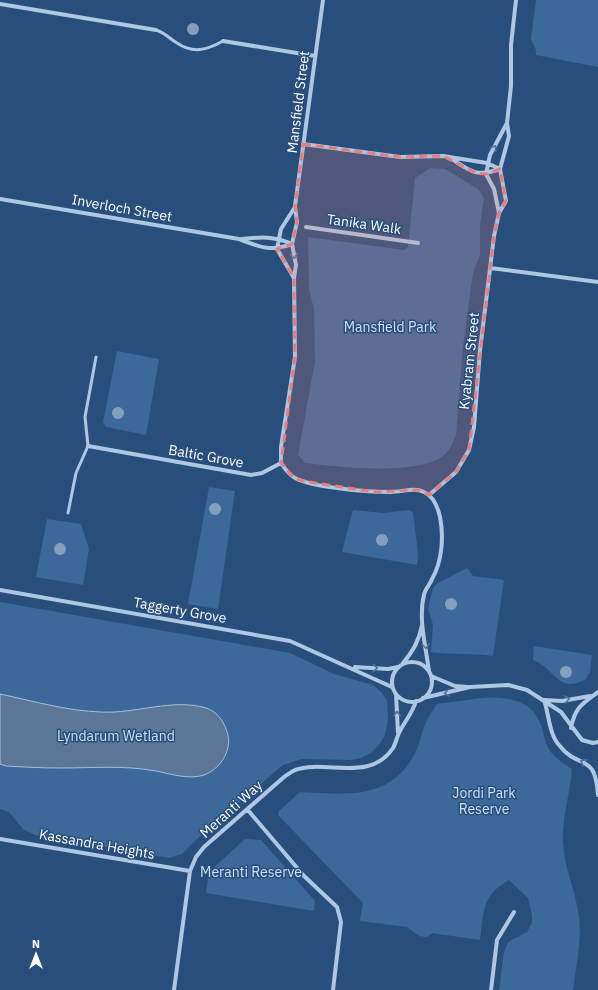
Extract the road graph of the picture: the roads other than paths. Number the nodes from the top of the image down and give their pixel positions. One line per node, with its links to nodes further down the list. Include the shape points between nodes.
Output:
1 (322, 0): 6 (street, Mansfield Street)
2 (516, 0): 7 (street, Kyabram Street, via 510,46 511,86)
3 (0, 4): 4 (street)
4 (156, 30): 5 (lane, via 188,49 211,48)
5 (223, 41): 6 (street)
6 (315, 56): 8 (street, Mansfield Street)
7 (507, 123): 10 (street, Kyabram Street, one-way to 7); 11 (street, Kyabram Street, via 509,136)
8 (304, 144): 9 (street, via 400,157); 14 (street, Mansfield Street)
9 (452, 158): 10 (street); 12 (street, via 468,171)
10 (487, 163): 11 (street); 12 (street, Kyabram Street)
11 (500, 169): 12 (street); 15 (street, Kyabram Street, via 506,201)
12 (486, 174): 15 (street, Kyabram Street, via 494,189)
13 (0, 199): 18 (street, Inverloch Street)
14 (295, 206): 17 (street, Mansfield Street); 20 (street, Mansfield Street, via 297,222)
15 (499, 213): 22 (street, Kyabram Street)
16 (306, 227): 19 (street, Tanika Walk)
17 (278, 238): 18 (street, Inverloch Street); 20 (street, Inverloch Street); 21 (street, Mansfield Street)
18 (239, 239): 21 (street, Inverloch Street, via 260,247)
19 (418, 243)
20 (292, 244): 21 (street, Inverloch Street); 23 (street, Mansfield Street, one-way to 23, via 296,265)
21 (277, 249): 23 (street, Mansfield Street)
22 (490, 268): 24 (street); 28 (street, Kyabram Street, via 474,427 469,450 456,472)
23 (294, 278): 27 (street, Mansfield Street, via 295,357 281,447)
24 (598, 282)
25 (96, 357): 26 (lane, via 85,417)
26 (88, 446): 27 (street, Baltic Grove, via 251,475 262,473); 29 (lane, via 76,473)
27 (281, 463): 28 (street, via 294,478 303,481 373,492 419,490)
28 (428, 495): 31 (street, via 435,504 440,518 442,540 438,566 424,596)
29 (68, 513)
30 (0, 590): 33 (street, Taggerty Grove, via 290,640)
31 (423, 621): 32 (street, via 420,637 412,653); 35 (street, one-way to 35)
32 (402, 664): 34 (street); 35 (street, via 414,662 425,666)
33 (351, 667): 34 (street, Taggerty Grove, one-way to 34); 37 (street, Taggerty Grove)
34 (398, 667): 37 (street, via 392,676)
35 (429, 671): 36 (street)
36 (431, 676): 38 (street, via 455,686); 42 (street, via 431,688)
37 (392, 687): 40 (street)
38 (470, 687): 42 (street, one-way to 42); 43 (street, via 508,685 527,690)
39 (598, 692): 41 (street)
40 (395, 694): 44 (street, via 404,700); 46 (street, one-way to 40)
41 (590, 696): 43 (street, one-way to 41, via 562,701); 45 (street, via 574,715)
42 (423, 698): 44 (street)
43 (544, 700): 45 (street, via 561,712); 48 (street, one-way to 43, via 594,771 587,763 565,752 557,744)
44 (416, 701): 46 (street, Meranti Way)
45 (571, 728): 47 (street, via 582,740)
46 (398, 734): 49 (street, Meranti Way, via 393,748 380,761 350,769 295,770)
47 (598, 742)
48 (598, 795)
49 (247, 809): 51 (street, Meranti Way, via 204,848 196,857); 54 (street, via 304,876 338,907 341,922)
50 (0, 839): 51 (street, Kassandra Heights)
51 (190, 871): 53 (street, Meranti Way)
52 (514, 912): 55 (street, via 497,940)
53 (174, 990)
54 (333, 990)
55 (491, 990)

